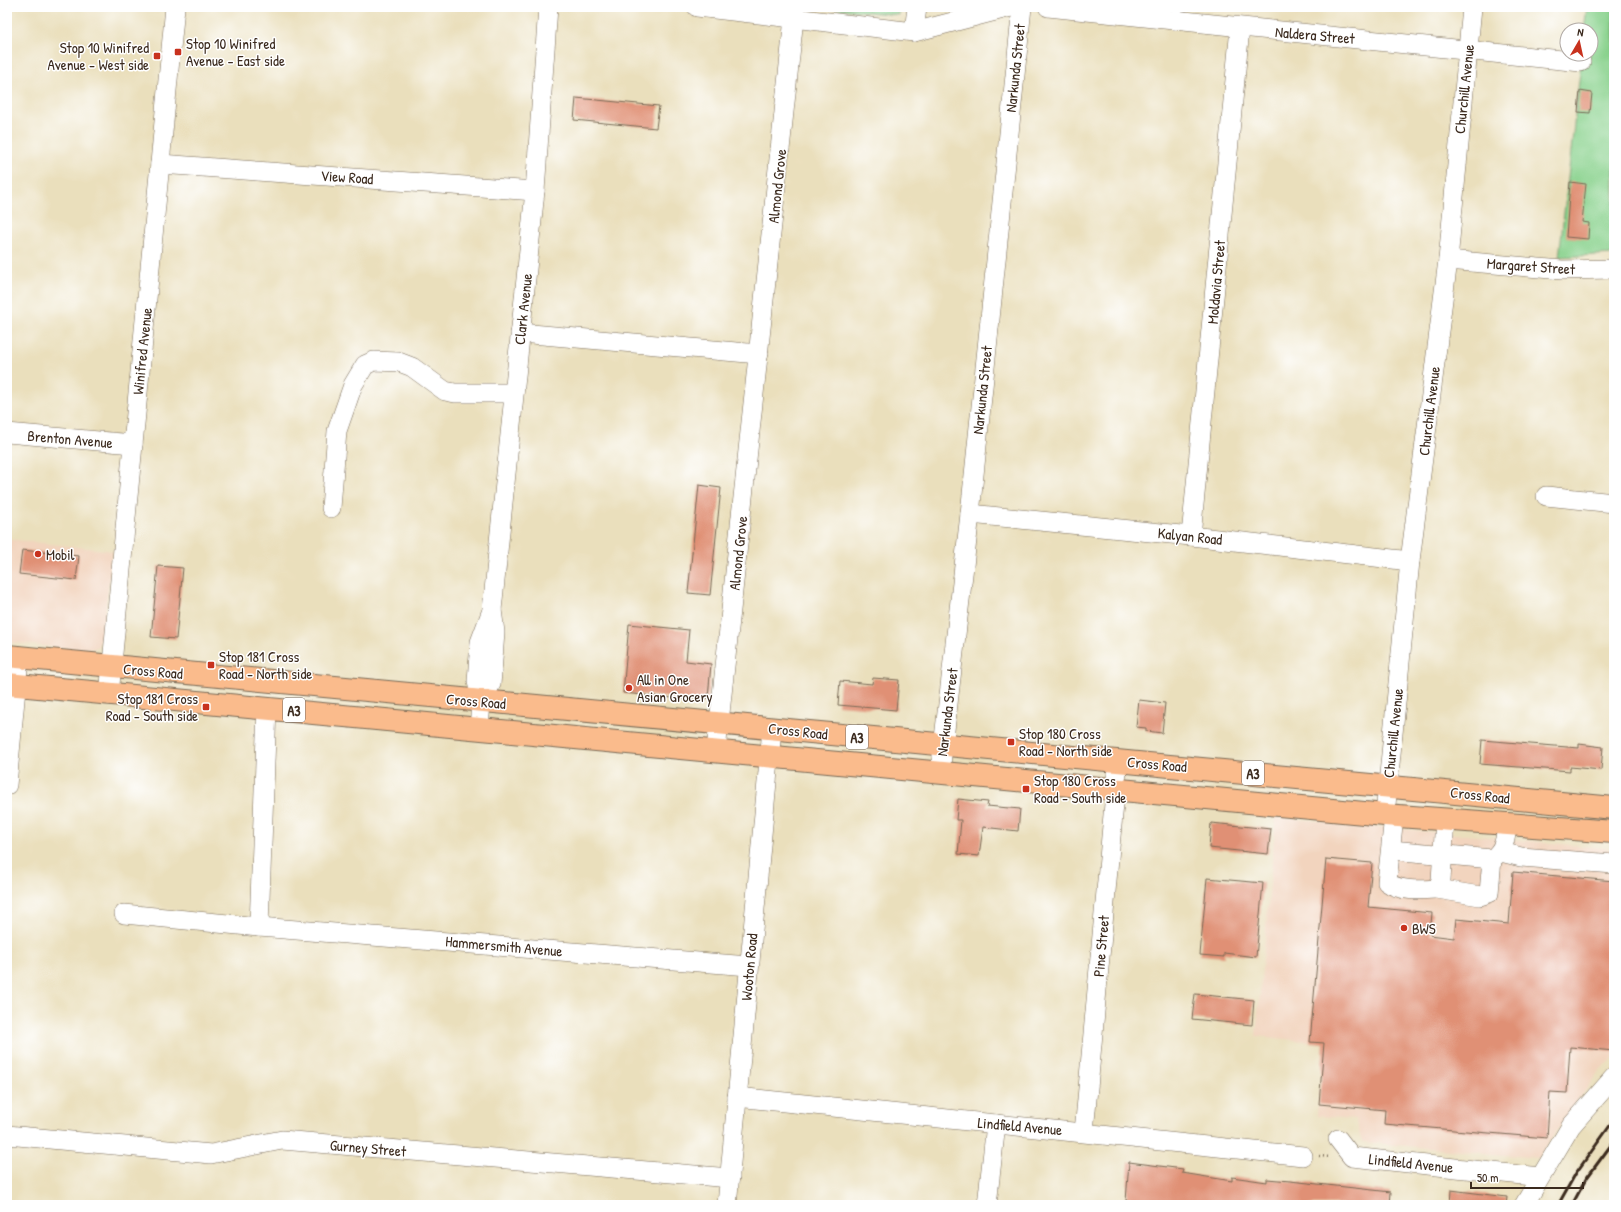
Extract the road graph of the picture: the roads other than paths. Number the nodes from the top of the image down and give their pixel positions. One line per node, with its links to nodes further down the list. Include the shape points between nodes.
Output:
1 (175, 7): 14 (street, Winifred Avenue)
2 (548, 7): 15 (street, Clark Avenue)
3 (697, 7): 9 (street)
4 (916, 7): 11 (street)
5 (1011, 7): 11 (street)
6 (1022, 7): 26 (street, Narkunda Street)
7 (1048, 7): 10 (street, Naldera Street)
8 (1472, 7): 12 (street, Churchill Avenue)
9 (794, 18): 11 (street); 19 (street, Almond Grove)
10 (1240, 28): 12 (street, Naldera Street); 27 (street, Moldavia Street)
11 (914, 32)
12 (1468, 50): 13 (street, Naldera Street); 16 (street, Churchill Avenue)
13 (1559, 60)
14 (160, 164): 15 (street, View Road); 22 (street, Winifred Avenue)
15 (535, 191): 18 (street, Clark Avenue)
16 (1448, 260): 17 (street, Margaret Street, via 1562,270); 28 (street, Churchill Avenue)
17 (1614, 269)
18 (520, 333): 19 (street); 20 (street, Clark Avenue)
19 (759, 354): 35 (street, Almond Grove)
20 (514, 393): 25 (street, via 455,393 446,391 412,367 399,362 374,361 365,365 353,385 337,431); 33 (street, Clark Avenue, via 492,610 480,642 477,682)
21 (7, 434): 22 (street, Brenton Avenue)
22 (133, 444): 30 (street, Winifred Avenue)
23 (1546, 496): 24 (street)
24 (1614, 503)
25 (331, 508)
26 (970, 514): 27 (street, Kalyan Road); 38 (street, Narkunda Street)
27 (1191, 536): 28 (street, Kalyan Road)
28 (1410, 561): 44 (street, Churchill Avenue)
29 (13, 657): 30 (highway, Cross Road / A3); 31 (street)
30 (112, 667): 32 (street, Winifred Avenue); 33 (highway, Cross Road / A3)
31 (12, 685): 32 (highway, Cross Road / A3); 43 (street)
32 (109, 695): 34 (highway, Cross Road / A3)
33 (481, 702): 35 (highway, Cross Road / A3); 36 (street, Clark Avenue)
34 (267, 708): 36 (highway, Cross Road / A3); 57 (street)
35 (719, 723): 37 (highway, Cross Road / A3); 39 (street, Almond Grove)
36 (479, 729): 39 (highway, Cross Road / A3)
37 (772, 729): 38 (highway, Cross Road / A3); 40 (street, Wooton Road)
38 (943, 746): 41 (highway, Cross Road / A3); 42 (street, Narkunda Street)
39 (716, 752): 40 (highway, Cross Road / A3)
40 (769, 757): 42 (highway, Cross Road / A3); 58 (street, Wooton Road)
41 (1118, 760): 44 (highway, Cross Road / A3); 45 (street, Pine Street)
42 (940, 773): 45 (highway, Cross Road / A3)
43 (7, 785)
44 (1388, 786): 46 (highway, Cross Road / A3); 47 (street, Churchill Avenue)
45 (1116, 789): 47 (highway, Cross Road / A3); 62 (street, Pine Street)
46 (1614, 808)
47 (1389, 816): 48 (highway, Cross Road / A3); 51 (street, Churchill Avenue)
48 (1444, 820): 49 (highway, Cross Road / A3); 52 (street)
49 (1507, 824): 50 (highway, Cross Road / A3); 53 (street, via 1506,835)
50 (1614, 832)
51 (1391, 850): 52 (street); 55 (street, Churchill Avenue, via 1387,882 1394,887)
52 (1442, 855): 53 (street); 55 (street)
53 (1497, 856): 54 (street); 55 (street, via 1489,893 1480,896)
54 (1614, 864)
55 (1438, 889)
56 (124, 914): 57 (street, Hammersmith Avenue)
57 (259, 927): 58 (street, Hammersmith Avenue)
58 (749, 966): 60 (street, Wooton Road)
59 (1614, 1077): 66 (street, via 1571,1126)
60 (737, 1097): 61 (street, Lindfield Avenue); 67 (street, Wooton Road)
61 (996, 1124): 62 (street, Lindfield Avenue); 69 (street)
62 (1084, 1132): 65 (street, Lindfield Avenue)
63 (7, 1135): 67 (street, Gurney Street, via 211,1154 282,1140)
64 (1338, 1140): 66 (street, Lindfield Avenue, via 1352,1157)
65 (1303, 1156)
66 (1540, 1177): 70 (street)
67 (730, 1178): 68 (street, Wooton Road)
68 (727, 1205)
69 (987, 1205)
70 (1524, 1205)

